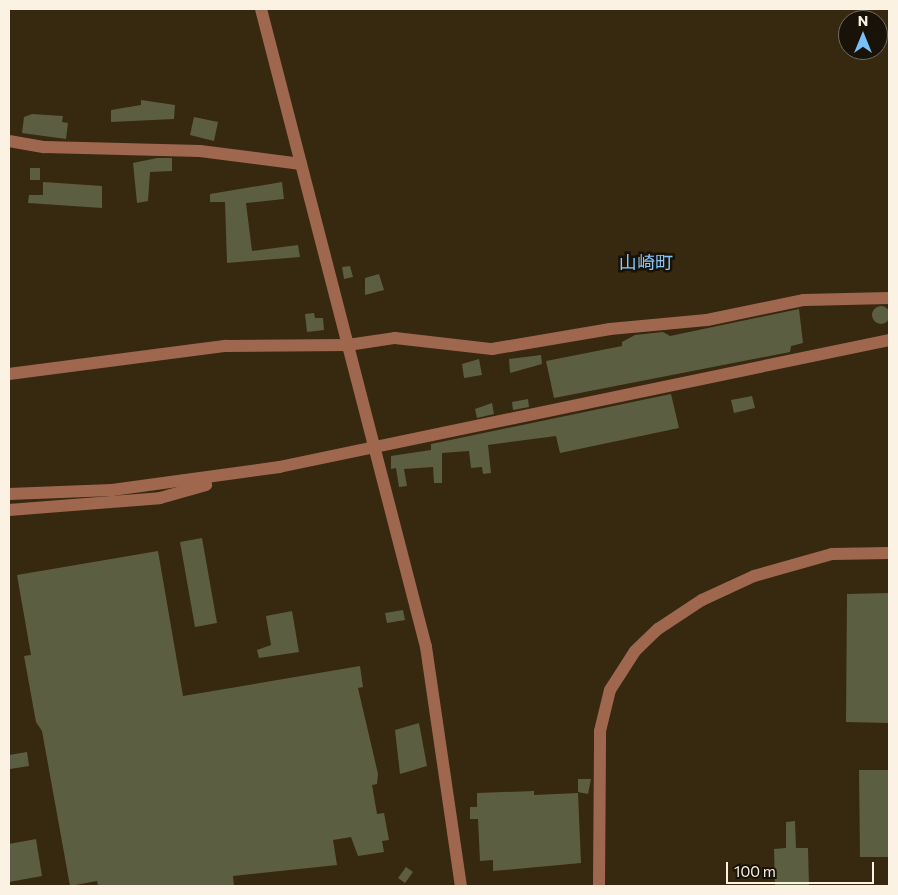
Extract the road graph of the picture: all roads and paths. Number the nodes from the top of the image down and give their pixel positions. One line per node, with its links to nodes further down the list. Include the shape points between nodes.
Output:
1 (260, 9): 3 (street)
2 (9, 141): 3 (street, via 44,147 200,152)
3 (301, 164): 6 (street)
4 (889, 298): 6 (street, via 804,300 707,320 610,329 492,349 395,338)
5 (889, 340): 8 (street)
6 (348, 345): 7 (street, via 226,346); 8 (street)
7 (9, 374)
8 (374, 445): 9 (street); 13 (street, via 426,647)
9 (265, 469): 10 (street, via 112,490); 11 (street, via 160,498)
10 (9, 494)
11 (9, 510)
12 (889, 554): 14 (street, via 832,554 754,576 702,600 658,628 635,651 610,690 601,724)
13 (462, 886)
14 (599, 886)

